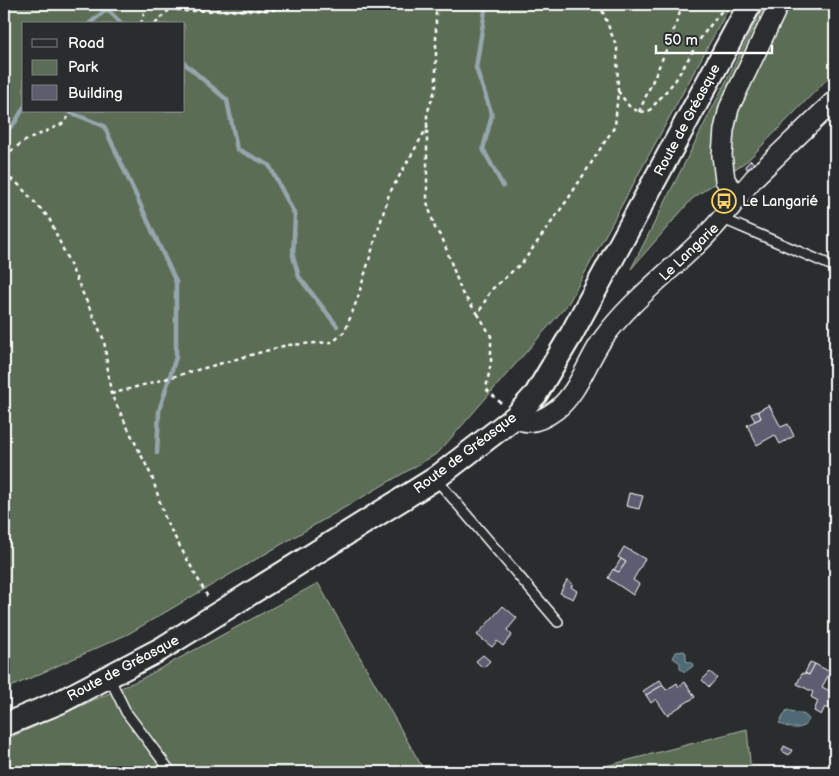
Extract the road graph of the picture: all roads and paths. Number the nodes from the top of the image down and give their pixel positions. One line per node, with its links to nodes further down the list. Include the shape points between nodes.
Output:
1 (146, 4): 12 (path)
2 (161, 4): 11 (path)
3 (175, 4): 11 (path)
4 (303, 4): 11 (path, via 272,10 182,11)
5 (436, 4): 18 (path, via 436,87)
6 (597, 4): 14 (path, via 617,48)
7 (683, 4): 17 (path)
8 (727, 4): 17 (path, via 702,36 675,81 649,111)
9 (750, 4): 26 (street, Route de Gréasque, via 571,335 536,394)
10 (779, 4): 21 (street, via 729,108 724,130 725,180)
11 (172, 8): 13 (path)
12 (141, 22)
13 (157, 22)
14 (618, 91): 17 (path, via 628,106); 24 (path, via 615,126 523,262 491,290)
15 (835, 100): 21 (street, Le Langarie)
16 (71, 112): 19 (path, via 64,123 23,142)
17 (638, 112)
18 (428, 126): 24 (path, via 427,202 462,293); 25 (path, via 389,194 357,300 345,331 333,342 287,345)
19 (4, 156)
20 (4, 174): 25 (path, via 18,184 49,218 104,340)
21 (738, 196): 22 (street, Le Langarie)
22 (723, 219): 23 (lane); 26 (street, Le Langarie, via 622,316 603,339 561,406 532,422 522,422)
23 (835, 266)
24 (478, 314): 26 (path, via 491,336 486,389)
25 (111, 394): 28 (path, via 152,477 166,520)
26 (516, 416): 27 (street, Route de Gréasque)
27 (436, 478): 28 (street, Route de Gréasque); 29 (lane)
28 (217, 614): 30 (street, Route de Gréasque)
29 (558, 622)
30 (108, 677): 31 (street, Route de Gréasque, via 60,702); 32 (lane, via 126,712)
31 (4, 725)
32 (171, 772)

